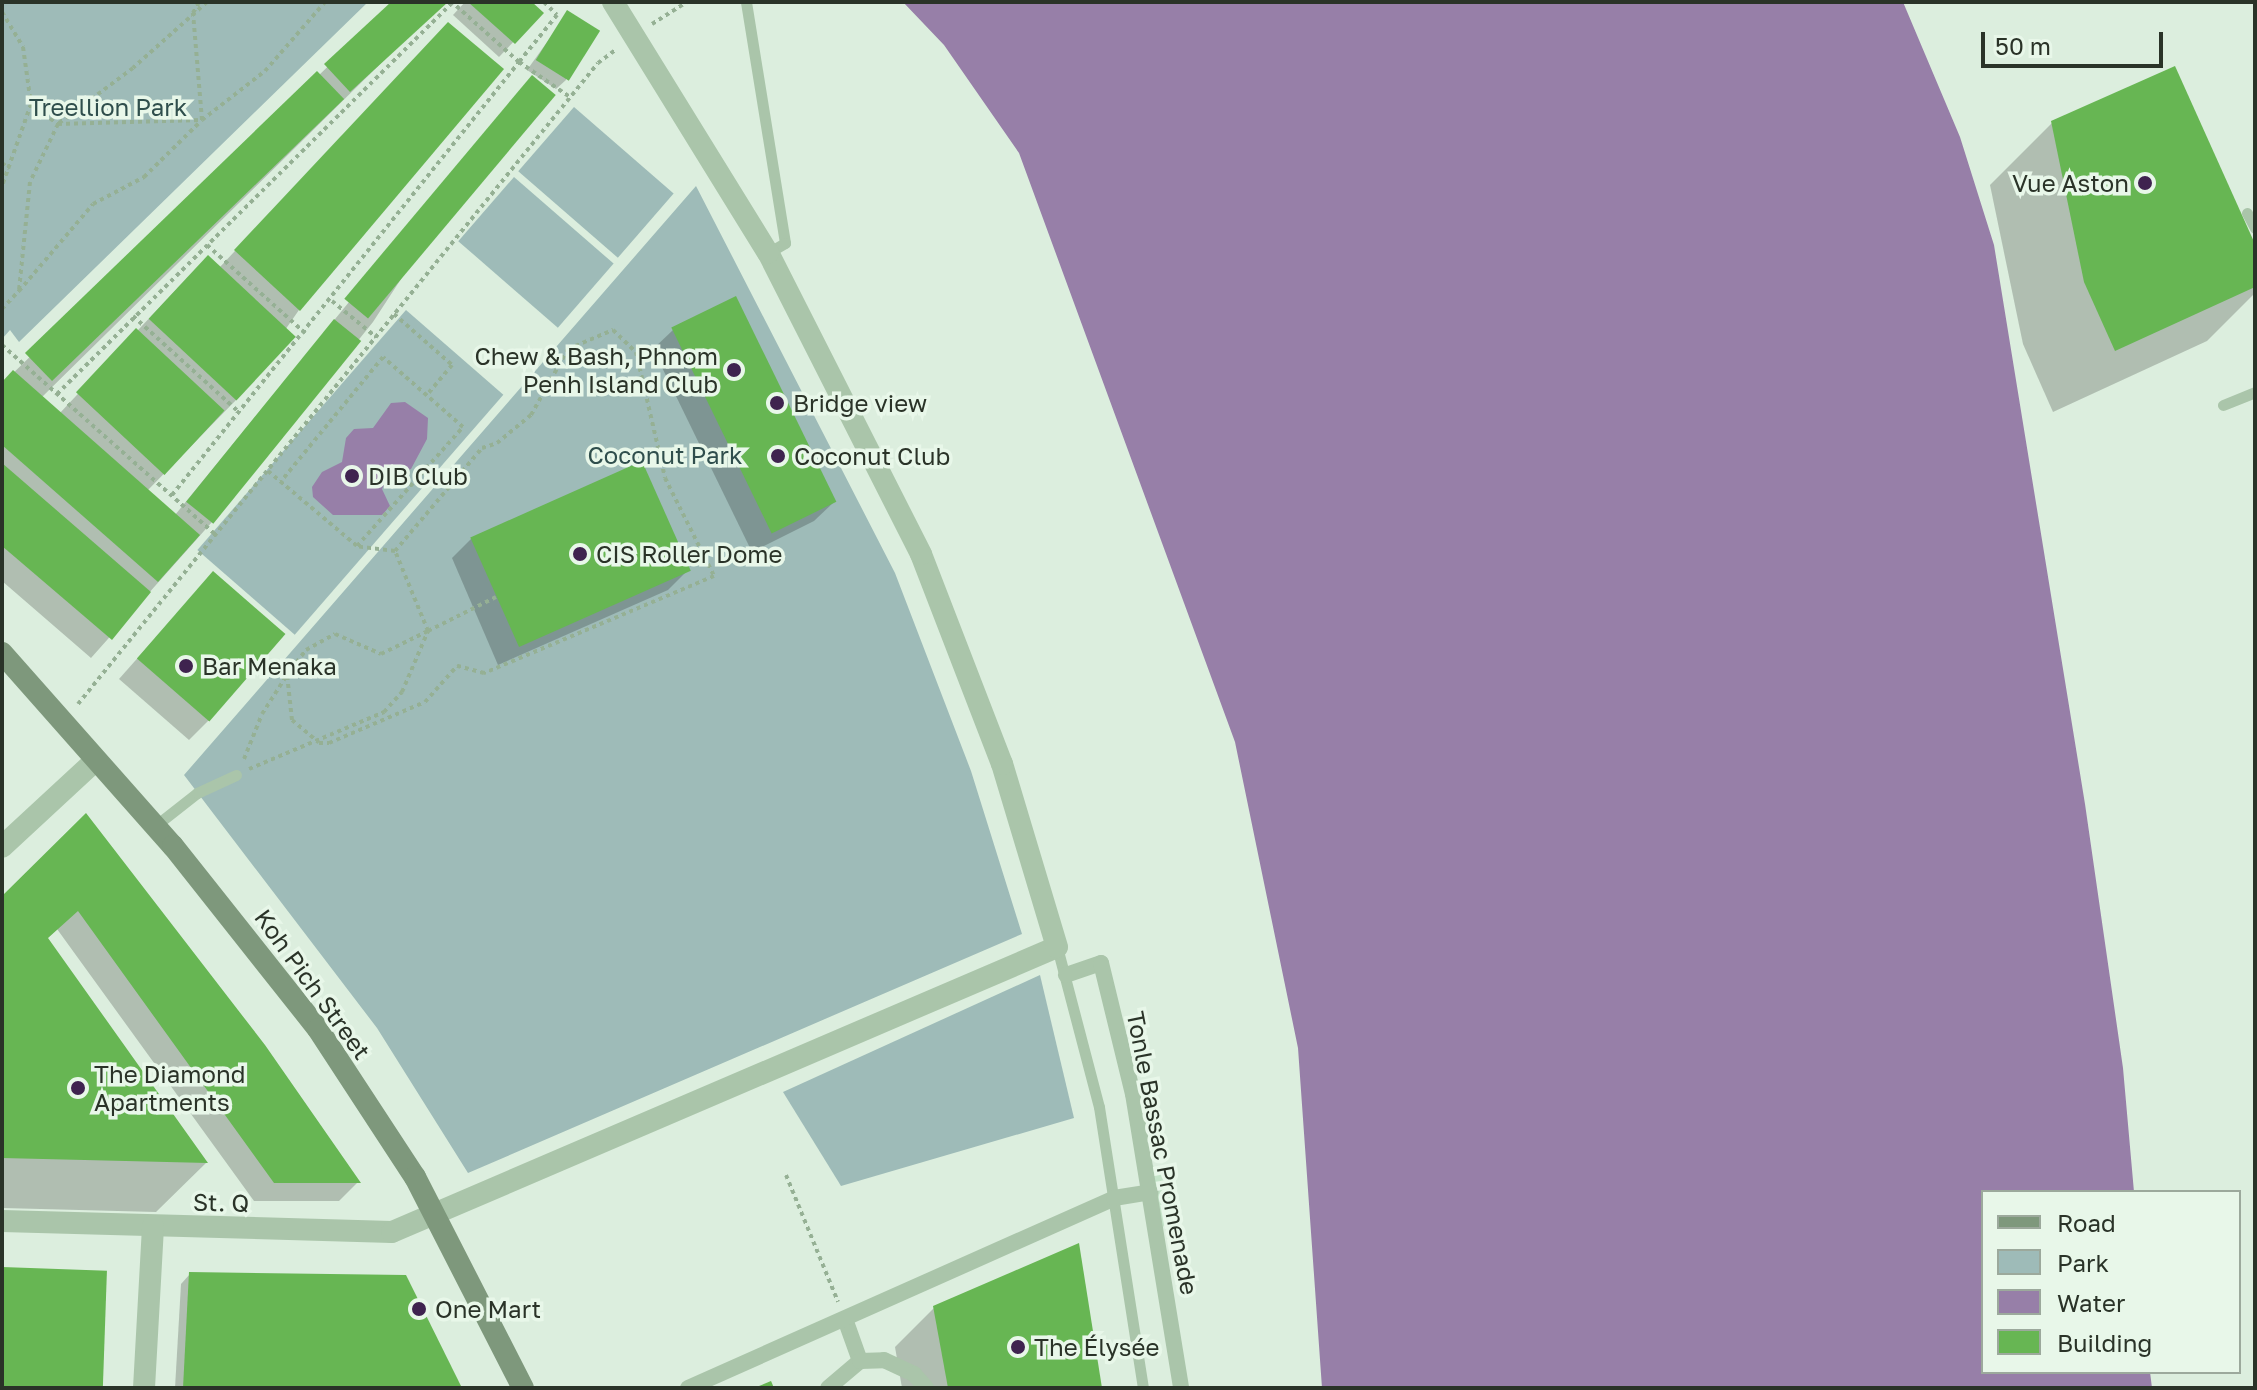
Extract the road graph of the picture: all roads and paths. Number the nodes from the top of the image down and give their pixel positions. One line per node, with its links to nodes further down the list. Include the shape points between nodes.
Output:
1 (199, 2): 10 (path)
2 (207, 2): 10 (path)
3 (325, 2): 15 (path, via 265,71)
4 (453, 2): 12 (path); 22 (path)
5 (544, 2): 12 (path, via 557,15)
6 (613, 2): 11 (street)
7 (687, 2): 11 (path)
8 (746, 2): 23 (lane, via 785,243)
9 (2, 12): 14 (path, via 23,47)
10 (193, 13): 15 (path); 16 (path, via 133,68)
11 (637, 34): 13 (path, via 598,63); 23 (street)
12 (519, 62): 13 (path); 25 (path)
13 (570, 97): 27 (path)
14 (31, 104): 16 (path); 18 (path)
15 (202, 120): 16 (path); 24 (path, via 144,177 93,204)
16 (58, 124): 24 (path, via 30,182)
17 (2, 163): 18 (path)
18 (9, 168): 19 (path)
19 (2, 186)
20 (2247, 213): 21 (lane)
21 (2255, 228)
22 (207, 245): 28 (path); 29 (path)
23 (768, 253): 52 (street, via 921,554 1002,764)
24 (19, 291): 26 (path)
25 (332, 301): 29 (path); 30 (path)
26 (2, 309)
27 (394, 314): 30 (path); 34 (path, via 452,365)
28 (133, 316): 33 (path); 36 (path)
29 (305, 333): 36 (path)
30 (376, 337): 37 (path)
31 (2, 345): 33 (path)
32 (2255, 392): 35 (lane)
33 (57, 394): 39 (path)
34 (427, 395): 38 (path, via 383,357); 41 (path, via 463,427)
35 (2223, 405)
36 (240, 413): 39 (path)
37 (268, 471): 38 (path); 40 (path)
38 (281, 481): 41 (path)
39 (172, 495): 40 (path)
40 (216, 535): 47 (path, via 85,698)
41 (357, 546): 42 (path)
42 (395, 551): 44 (path); 46 (path, bridge, via 482,448 497,443 531,415 568,349 613,330 636,352 665,478 714,576 484,673 457,666 425,702 329,743 319,743 292,720)
43 (496, 597): 44 (path)
44 (428, 631): 46 (path, via 381,654 335,634 306,650); 49 (path, via 407,682 384,712)
45 (2, 653): 47 (main road, Koh Pich Street)
46 (287, 675): 49 (path, via 262,714)
47 (60, 718): 48 (main road, Koh Pich Street)
48 (96, 760): 50 (main road, Koh Pich Street); 51 (street)
49 (236, 775): 50 (lane, via 197,793)
50 (155, 826): 57 (main road, Koh Pich Street, via 318,1029)
51 (2, 847)
52 (1057, 947): 53 (lane); 57 (street, St. Q)
53 (1066, 975): 55 (street, Tonle Bassac Promenade, via 1101,963); 56 (lane, via 1099,1107)
54 (786, 1175): 60 (path)
55 (1151, 1192): 56 (street); 69 (street, Tonle Bassac Promenade)
56 (1114, 1198): 61 (street); 68 (lane)
57 (436, 1214): 59 (street, St. Q, via 392,1232); 64 (main road, Koh Pich Street)
58 (2, 1221): 59 (street, St. Q)
59 (153, 1226): 63 (street)
60 (835, 1297)
61 (845, 1319): 62 (street); 65 (street)
62 (860, 1361): 66 (street); 67 (street, via 900,1365)
63 (144, 1388)
64 (523, 1388)
65 (688, 1388)
66 (828, 1388)
67 (926, 1388)
68 (1143, 1388)
69 (1181, 1388)

